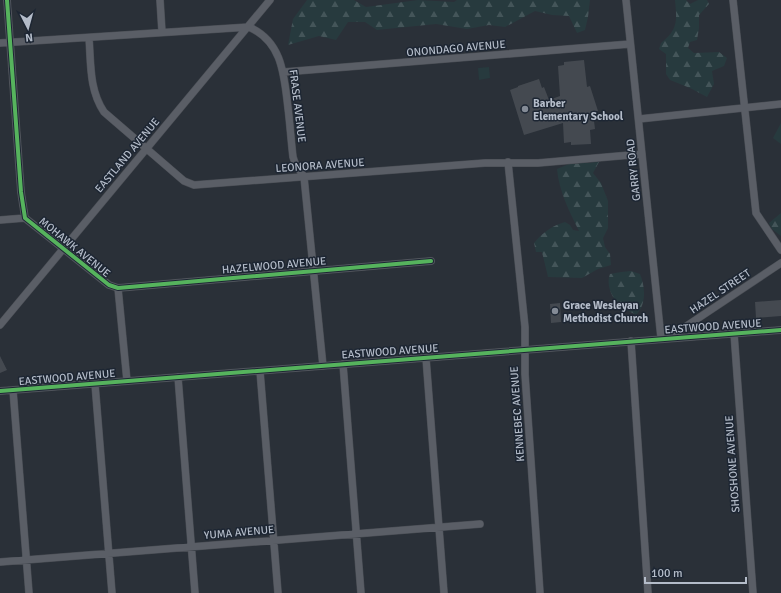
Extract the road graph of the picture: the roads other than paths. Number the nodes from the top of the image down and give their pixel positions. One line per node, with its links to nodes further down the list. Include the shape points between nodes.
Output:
1 (6, 0): 9 (street, MOHAWK AVENUE)
2 (160, 0): 7 (street)
3 (270, 0): 6 (street, EASTLAND AVENUE)
4 (626, 0): 11 (street, GARRY ROAD)
5 (733, 0): 14 (street)
6 (249, 27): 7 (street); 12 (street, FRASE AVENUE, via 267,39 277,54); 16 (street, EASTLAND AVENUE)
7 (162, 32): 8 (street)
8 (89, 38): 9 (street); 16 (street, LEONORA AVENUE, via 92,86 100,107)
9 (10, 42): 10 (street); 20 (street, MOHAWK AVENUE)
10 (0, 43)
11 (630, 44): 12 (street, ONONDAGO AVENUE); 15 (street, GARRY ROAD)
12 (284, 72): 19 (street, FRASE AVENUE, via 293,157)
13 (781, 104): 14 (street)
14 (745, 108): 15 (street); 23 (street, via 756,213)
15 (639, 119): 17 (street, GARRY ROAD)
16 (147, 149): 19 (street, LEONORA AVENUE, via 184,181 194,185); 22 (street, EASTLAND AVENUE)
17 (642, 154): 18 (street, LEONORA AVENUE, via 538,163); 31 (street, GARRY ROAD)
18 (508, 162): 19 (street, LEONORA AVENUE); 34 (street, KENNEBEC AVENUE, via 525,327)
19 (304, 177): 26 (street, FRASE AVENUE)
20 (24, 218): 21 (street); 22 (street, MOHAWK AVENUE)
21 (0, 220)
22 (62, 249): 27 (street, MOHAWK AVENUE, via 108,285); 28 (street, EASTLAND AVENUE)
23 (781, 250)
24 (431, 261): 26 (street, HAZELWOOD AVENUE)
25 (781, 263): 32 (street, HAZEL STREET)
26 (313, 270): 27 (street, HAZELWOOD AVENUE); 37 (street, FRASE AVENUE)
27 (118, 288): 40 (street, MOHAWK AVENUE)
28 (0, 325)
29 (781, 330): 30 (street, EASTWOOD AVENUE)
30 (734, 333): 32 (street, EASTWOOD AVENUE); 60 (street, SHOSHONE AVENUE)
31 (661, 338): 32 (street, EASTWOOD AVENUE); 33 (street, EASTWOOD AVENUE)
32 (670, 338)
33 (631, 342): 34 (street, EASTWOOD AVENUE); 59 (street)
34 (525, 350): 35 (street, EASTWOOD AVENUE); 58 (street, KENNEBEC AVENUE)
35 (426, 358): 36 (street, EASTWOOD AVENUE); 45 (street)
36 (343, 364): 37 (street, EASTWOOD AVENUE); 46 (street)
37 (323, 366): 38 (street, EASTWOOD AVENUE)
38 (260, 371): 39 (street, EASTWOOD AVENUE); 47 (street)
39 (178, 377): 40 (street, EASTWOOD AVENUE); 48 (street)
40 (127, 381): 41 (street, EASTWOOD AVENUE)
41 (95, 384): 42 (street, EASTWOOD AVENUE); 49 (street)
42 (13, 390): 43 (street, EASTWOOD AVENUE); 50 (street)
43 (0, 391)
44 (480, 524): 45 (street, YUMA AVENUE)
45 (439, 527): 46 (street, YUMA AVENUE); 57 (street)
46 (356, 534): 47 (street, YUMA AVENUE); 56 (street)
47 (274, 540): 48 (street, YUMA AVENUE); 55 (street)
48 (192, 547): 49 (street, YUMA AVENUE); 54 (street)
49 (108, 553): 50 (street, YUMA AVENUE); 53 (street)
50 (26, 560): 51 (street, YUMA AVENUE); 52 (street)
51 (0, 562)
52 (29, 593)
53 (112, 593)
54 (195, 593)
55 (278, 593)
56 (361, 593)
57 (444, 593)
58 (540, 593)
59 (648, 593)
60 (752, 593)

